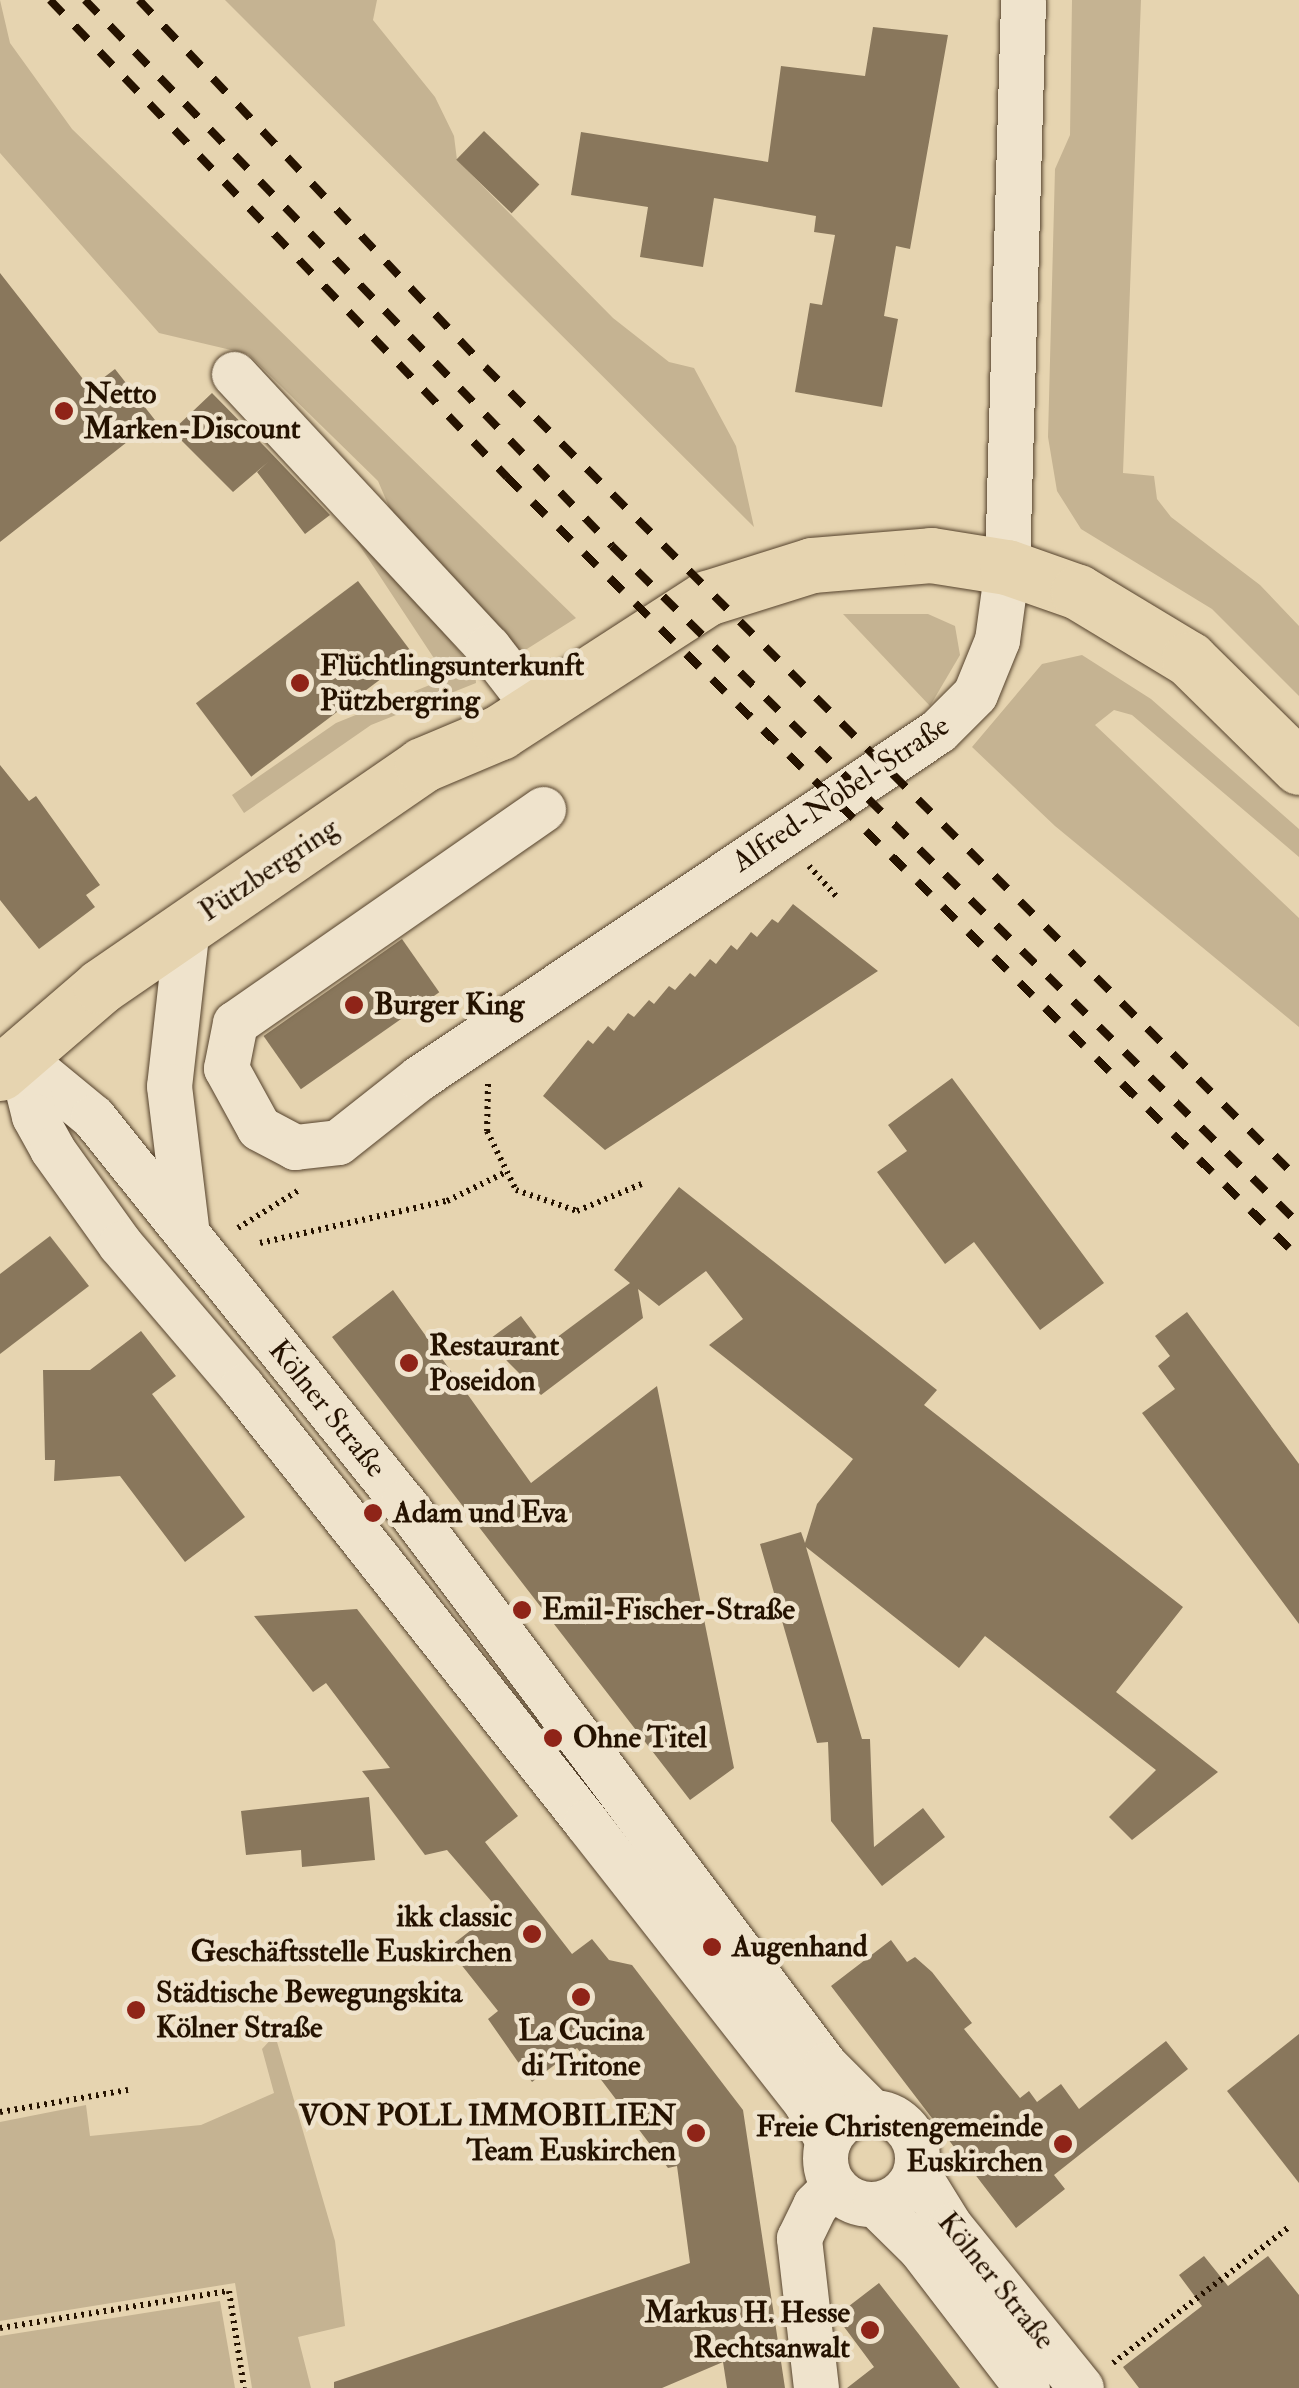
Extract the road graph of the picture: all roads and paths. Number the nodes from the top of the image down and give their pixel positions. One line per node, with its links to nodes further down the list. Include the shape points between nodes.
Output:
1 (1023, 0): 3 (street, Alfred-Nobel-Straße)
2 (234, 374): 4 (street, via 488,647)
3 (1007, 568): 4 (main road, Pützbergring, via 895,555 759,579 660,623); 5 (main road, Pützbergring, via 1095,599 1158,637 1221,688); 10 (street, Alfred-Nobel-Straße, via 992,662 954,719)
4 (536, 709): 9 (main road, Pützbergring, via 422,765)
5 (1299, 767)
6 (543, 809): 10 (street, Alfred-Nobel-Straße, via 249,1011 226,1044 226,1068 247,1113 294,1147 338,1142)
7 (803, 860): 8 (path)
8 (837, 897)
9 (187, 926): 11 (main road, Pützbergring); 14 (street, via 169,1086)
10 (487, 1032): 12 (path, via 488,1132)
11 (6, 1052): 14 (street, Kölner Straße, via 93,1118); 19 (street, Kölner Straße, via 52,1149 120,1244 562,1791)
12 (504, 1173): 13 (path, via 516,1190 544,1205 577,1211); 15 (path, via 447,1201)
13 (642, 1184)
14 (187, 1234): 18 (street, Kölner Straße, via 463,1580 825,2065)
15 (260, 1243)
16 (128, 2090): 17 (path)
17 (0, 2112)
18 (872, 2112): 19 (street, via 845,2120); 20 (street, via 908,2130)
19 (828, 2141): 21 (street, via 826,2167)
20 (916, 2171): 22 (street, via 900,2194); 25 (street, Kölner Straße, via 962,2241)
21 (834, 2186): 22 (street, via 855,2202); 27 (street, via 799,2238)
22 (875, 2204): 28 (street, Kölner Straße, via 920,2248)
23 (1290, 2226): 25 (path)
24 (0, 2328): 26 (path, via 228,2291)
25 (1097, 2376)
26 (244, 2388)
27 (816, 2388)
28 (1027, 2388)

